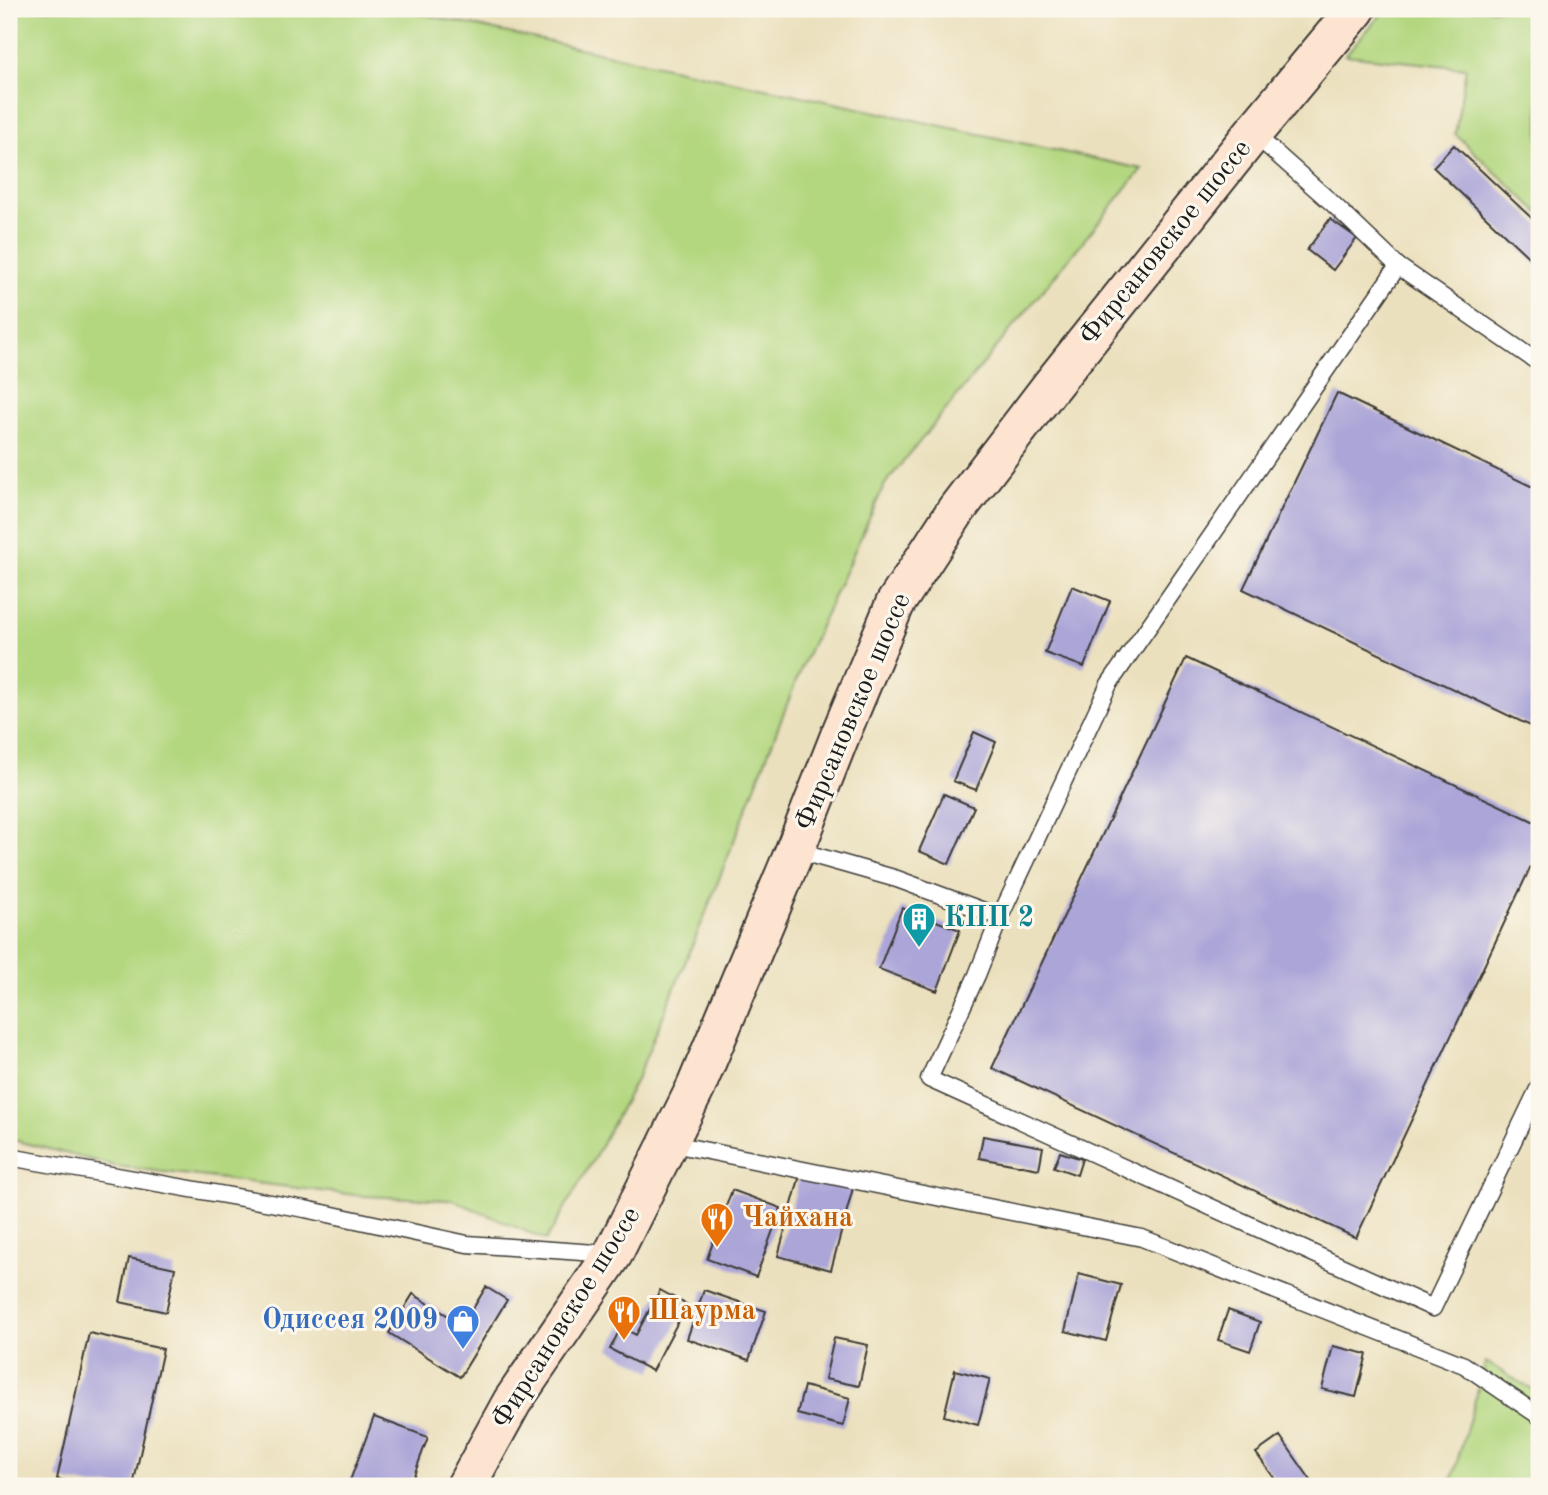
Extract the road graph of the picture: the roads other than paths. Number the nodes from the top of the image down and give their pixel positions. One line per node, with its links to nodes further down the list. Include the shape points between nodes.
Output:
1 (1356, 9): 2 (main road, Фирсановское шоссе)
2 (1253, 133): 3 (lane); 5 (main road, Фирсановское шоссе, via 1051,386 924,558 895,604)
3 (1398, 266): 4 (lane); 6 (lane, via 1109,684)
4 (1539, 363)
5 (795, 850): 6 (lane, via 897,879); 8 (main road, Фирсановское шоссе)
6 (1000, 917): 7 (lane, via 929,1079 1433,1308)
7 (1539, 1087)
8 (668, 1143): 10 (main road, Фирсановское шоссе); 11 (lane, via 1142,1238 1464,1366)
9 (9, 1157): 10 (lane, via 305,1209 467,1244)
10 (613, 1254): 12 (main road, Фирсановское шоссе, via 512,1402)
11 (1539, 1416)
12 (466, 1486)

